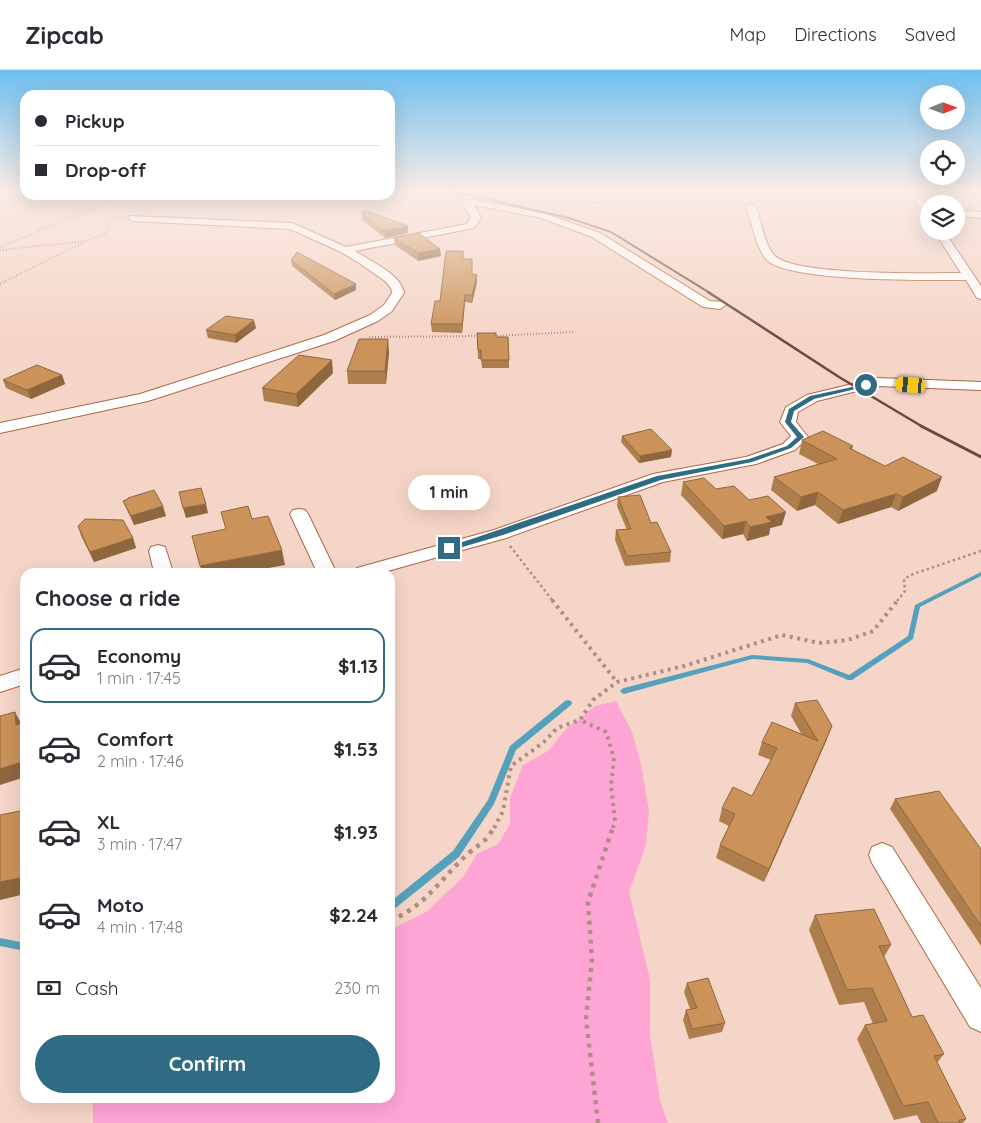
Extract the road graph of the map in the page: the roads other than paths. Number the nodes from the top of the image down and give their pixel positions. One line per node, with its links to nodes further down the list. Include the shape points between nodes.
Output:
1 (320, 239): 6 (street)
2 (402, 239): 6 (street)
3 (604, 239): 9 (street, via 707,304)
4 (763, 239): 7 (street, via 772,259 782,265 816,271)
5 (945, 240): 7 (street)
6 (345, 250): 11 (street, via 382,273 397,287 398,293 388,308 374,318 332,336 143,398)
7 (968, 277): 8 (street)
8 (981, 295)
9 (720, 305)
10 (981, 386): 16 (street, via 877,382 812,398 791,410 788,422 800,437 789,447 750,461 659,478 500,534)
11 (0, 428)
12 (299, 514): 15 (street)
13 (158, 551): 14 (street)
14 (163, 568)
15 (325, 568)
16 (378, 568)
17 (20, 678): 18 (street)
18 (0, 684)
19 (882, 855): 20 (street)
20 (981, 1016)

